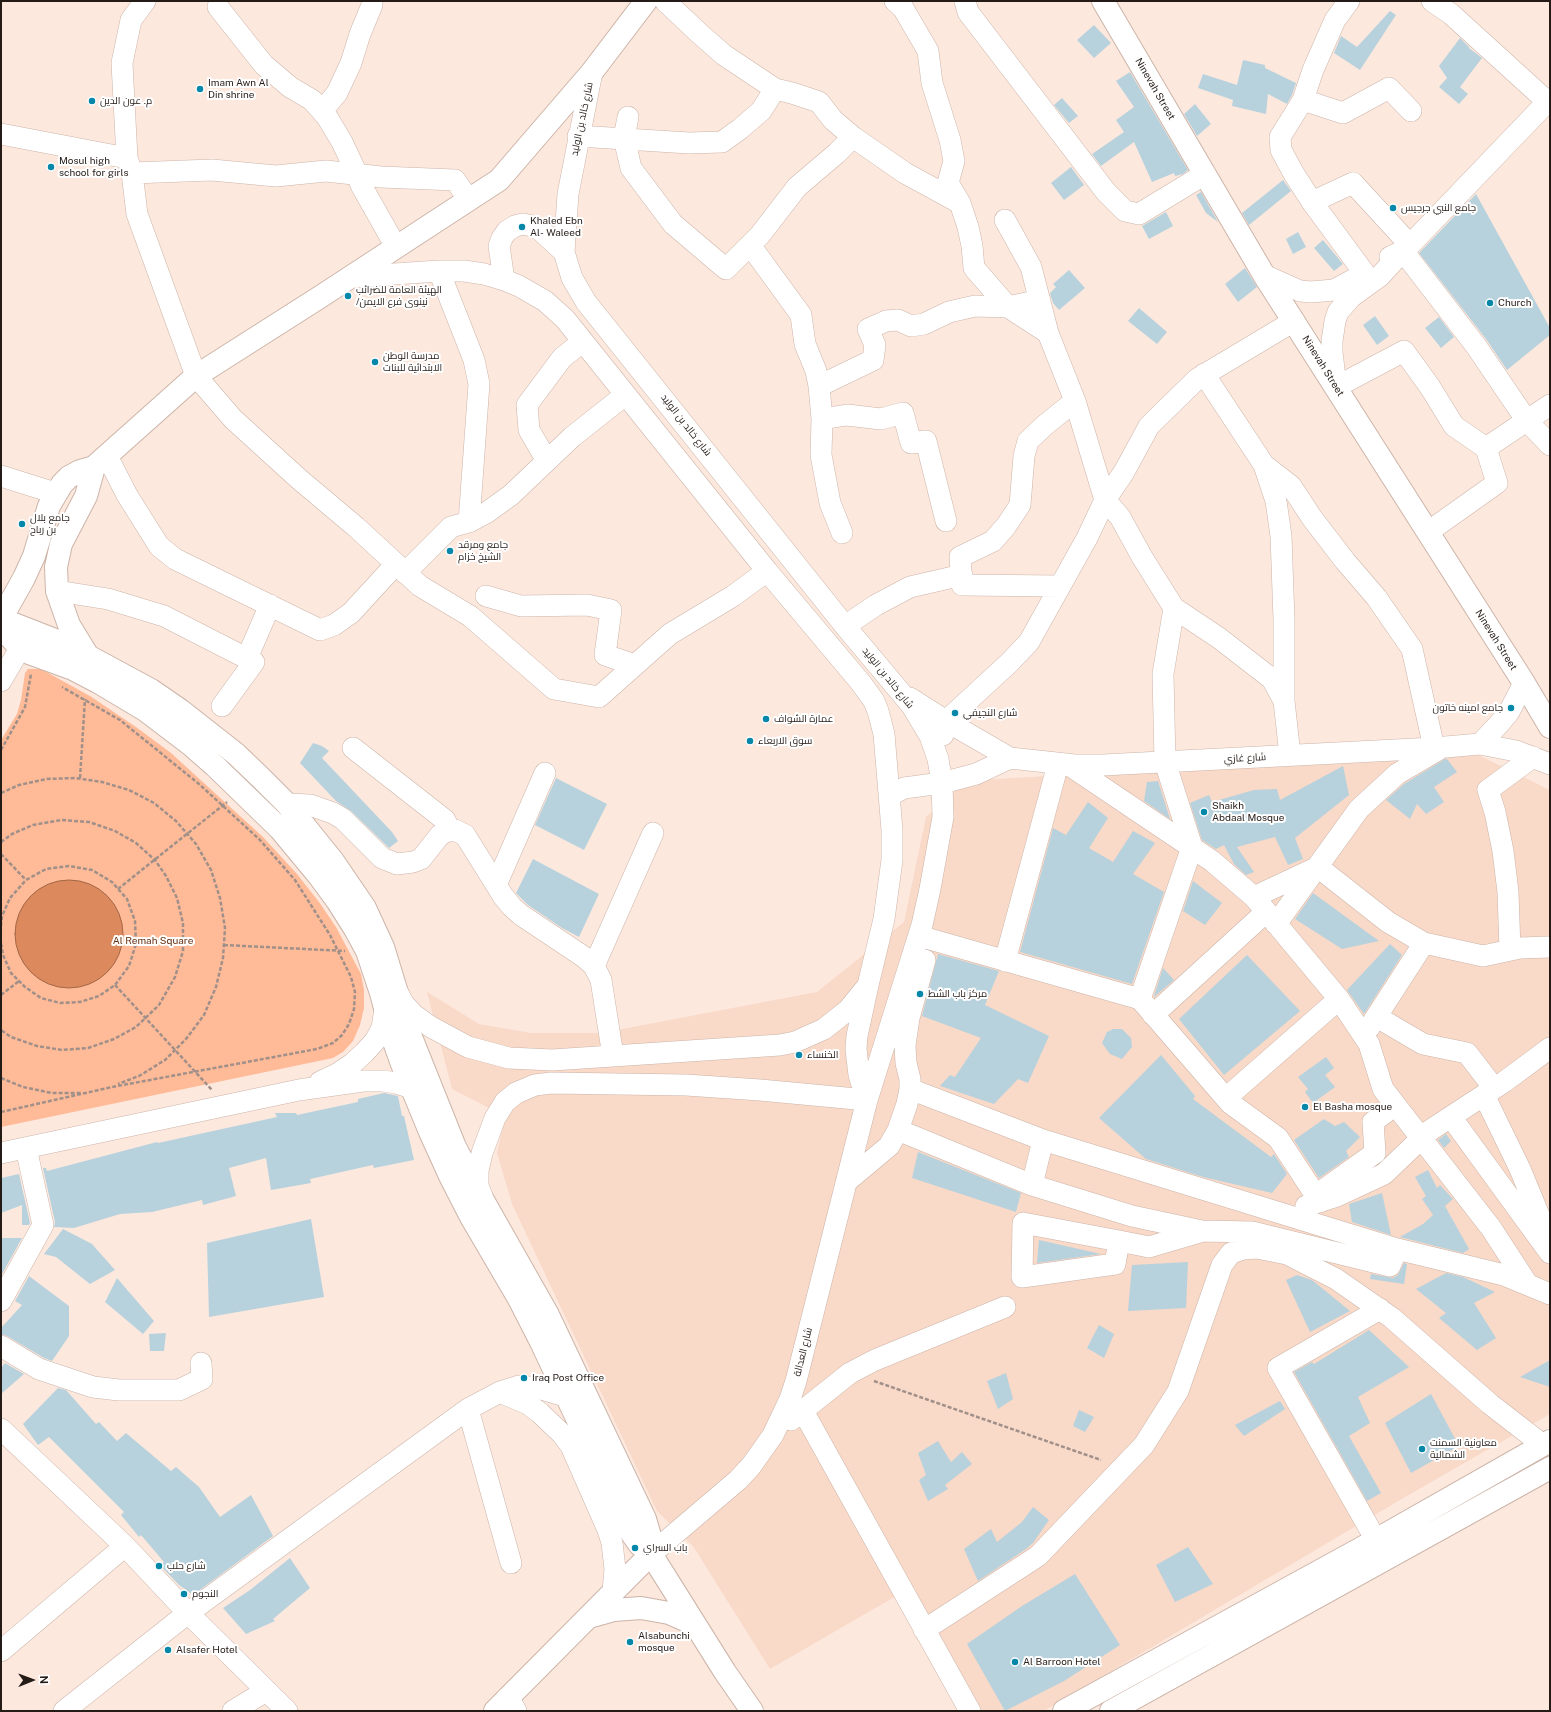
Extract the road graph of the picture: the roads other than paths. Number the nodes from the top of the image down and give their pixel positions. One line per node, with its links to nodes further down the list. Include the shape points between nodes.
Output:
1 (145, 1): 23 (street, via 131,20 122,63)
2 (646, 1): 12 (main road)
3 (664, 1): 13 (street, via 724,54)
4 (895, 1): 28 (street, via 903,8 928,51 932,83 954,161 948,183)
5 (965, 1): 25 (street, via 968,12 1106,192 1125,211 1139,214)
6 (1103, 1): 25 (main road, Ninevah Street)
7 (1350, 1): 14 (street, via 1336,20 1312,70)
8 (1432, 1): 11 (street)
9 (371, 2): 16 (street, via 343,81)
10 (218, 7): 16 (street, via 264,65 290,87 312,100)
11 (1456, 7): 15 (street)
12 (592, 72): 20 (street, شارع خالد بن الوليد); 26 (main road, via 499,180)
13 (775, 89): 21 (street, via 819,102 833,120); 22 (street, via 760,111 722,142)
14 (1303, 100): 17 (street, via 1343,113 1390,88); 27 (street, via 1280,136 1281,150)
15 (1549, 102): 32 (street)
16 (322, 111): 24 (street)
17 (1411, 111)
18 (628, 117): 22 (street)
19 (1, 134): 23 (street)
20 (578, 136): 22 (street); 33 (street, شارع خالد بن الوليد, via 568,194)
21 (853, 137): 28 (street, via 905,173); 30 (street, via 797,187)
22 (624, 138): 30 (street, via 631,168 673,224 707,254 726,269)
23 (129, 166): 24 (street, via 276,176 326,171); 45 (street, via 137,214)
24 (357, 174): 26 (street, via 456,180); 31 (street)
25 (1205, 174): 36 (main road, Ninevah Street)
26 (469, 200): 31 (main road)
27 (1312, 202): 32 (street, via 1352,183); 35 (street)
28 (960, 203): 40 (street, via 968,227 974,268)
29 (1005, 220): 39 (street, via 1031,267)
30 (750, 245): 46 (street, via 801,315 805,344)
31 (396, 247): 37 (main road)
32 (1407, 248): 35 (street); 47 (street, via 1380,276 1351,297 1338,312 1333,330 1332,352); 52 (street)
33 (564, 252): 38 (street, via 540,230 524,224 515,226 507,231 499,246); 74 (street, شارع خالد بن الوليد, via 572,278 586,302)
34 (439, 271): 37 (street); 38 (street, via 464,271); 62 (street, via 474,360 479,384)
35 (1365, 274): 36 (street, via 1334,290 1311,292)
36 (1264, 275): 41 (main road, Ninevah Street)
37 (350, 277): 45 (main road)
38 (504, 280): 43 (street, via 546,301)
39 (1040, 300): 40 (street); 42 (street)
40 (1008, 307): 42 (street); 46 (street, via 975,306 949,312 924,324 911,326 898,320 886,321 868,329 875,345 873,360)
41 (1294, 321): 44 (street); 47 (main road, Ninevah Street)
42 (1048, 333): 49 (street)
43 (582, 342): 48 (street); 56 (street, via 562,358 527,405 529,430)
44 (1204, 374): 57 (street); 60 (street, via 1149,426 1124,472)
45 (196, 376): 55 (main road); 65 (street, via 233,419)
46 (819, 386): 51 (street)
47 (1336, 387): 54 (street, via 1404,351 1454,426); 63 (main road, Ninevah Street)
48 (625, 395): 56 (street, via 572,437); 66 (street)
49 (1075, 401): 60 (street); 67 (street, via 1028,441 1024,456 1020,505 993,541 960,557)
50 (1550, 405): 52 (street)
51 (822, 419): 61 (street, via 847,415 881,419 903,413 911,443 926,441); 64 (street, via 821,455 830,503)
52 (1527, 421): 53 (street); 54 (street)
53 (1550, 445)
54 (1486, 448): 63 (street, via 1497,483)
55 (101, 461): 59 (main road, via 70,477); 69 (main road, via 60,550 56,567); 71 (street, via 159,546 175,559)
56 (547, 461): 62 (street, via 511,496 486,514)
57 (1264, 465): 82 (street, via 1276,501 1281,536); 88 (street, via 1291,486 1312,518 1376,597 1412,649)
58 (1, 476): 59 (street)
59 (55, 494): 73 (main road, via 46,513 34,556)
60 (1105, 500): 68 (street); 72 (street, via 1120,517)
61 (946, 521)
62 (469, 522): 65 (street, via 451,527)
63 (1428, 532): 80 (main road, Ninevah Street)
64 (842, 533)
65 (401, 568): 71 (street, via 351,613 334,625 320,630); 77 (street, via 420,586 470,616 554,689 599,697)
66 (767, 570): 77 (street, via 733,596 670,634); 97 (street, via 874,701 882,722)
67 (962, 575): 68 (street, via 962,585); 74 (street, via 910,587 876,605)
68 (1060, 586): 84 (street, via 1029,642)
69 (57, 591): 76 (street, via 108,599 164,616); 78 (main road)
70 (486, 596): 77 (street, via 521,606 587,605 611,610 605,655)
71 (270, 606): 76 (street)
72 (1174, 608): 82 (street, via 1219,638 1272,679); 93 (street, via 1163,674)
73 (1, 619): 75 (main road, via 8,635)
74 (845, 626): 81 (street, شارع خالد بن الوليد)
75 (25, 639): 78 (main road); 79 (street)
76 (246, 658): 83 (street, via 254,662)
77 (635, 665)
78 (88, 666): 98 (main road, via 151,690 236,754); 115 (main road, via 215,766 285,834 319,876 355,929 367,952)
79 (1, 681)
80 (1524, 683): 85 (main road, Ninevah Street); 86 (street, via 1509,712)
81 (900, 691): 84 (street, شارع غازي); 91 (street, شارع خالد بن الوليد, via 930,736)
82 (1284, 701): 89 (street)
83 (222, 706)
84 (946, 721): 90 (street, شارع غازي); 91 (street)
85 (1550, 727)
86 (1480, 744): 88 (street, شارع غازي); 92 (street, شارع غازي)
87 (353, 748): 99 (street, via 445,820)
88 (1438, 748): 89 (street, شارع غازي); 102 (street, via 1397,774 1359,810)
89 (1290, 755): 93 (street, شارع غازي)
90 (1010, 758): 94 (street, شارع غازي); 96 (street, via 976,774)
91 (938, 759): 96 (street)
92 (1542, 761): 108 (street, via 1488,790 1503,851 1508,892)
93 (1165, 762): 94 (street, شارع غازي); 101 (street)
94 (1064, 764): 101 (street); 109 (street)
95 (545, 773): 103 (street)
96 (942, 783): 97 (street, via 904,788); 105 (street, via 943,817)
97 (889, 796): 111 (street, via 892,830 889,890)
98 (287, 804): 99 (street, via 310,805 333,813 343,819 382,858 397,864 421,859 440,835); 112 (main road, via 333,861 365,908 383,947)
99 (450, 831): 103 (street, via 460,832 468,838)
100 (653, 833): 110 (street)
101 (1192, 847): 104 (street, via 1212,861); 113 (street)
102 (1318, 867): 104 (street); 104 (street); 106 (street, via 1388,922)
103 (496, 885): 110 (street, via 521,915)
104 (1265, 911): 114 (street); 116 (street)
105 (924, 932): 109 (street); 122 (street, via 926,954 909,1018 905,1045); 126 (street, شارع العدالة)
106 (1424, 943): 108 (street, via 1483,956); 117 (street)
107 (1550, 947): 108 (street)
108 (1510, 950)
109 (1006, 961): 113 (street)
110 (594, 966): 120 (street, via 601,980)
111 (868, 985): 120 (street, via 837,1020 795,1042 764,1047); 126 (street, via 856,1049 859,1075)
112 (396, 988): 120 (street, via 403,1003 414,1015 462,1044 488,1054 531,1060); 137 (main road, via 409,1032 435,1099 455,1146)
113 (1140, 999): 116 (street)
114 (1339, 999): 118 (street); 125 (street)
115 (385, 1009): 121 (main road, via 393,1039); 123 (street, via 382,1028 365,1052 337,1074)
116 (1153, 1015): 125 (street)
117 (1377, 1017): 118 (street); 124 (street, via 1423,1044 1467,1053)
118 (1363, 1036): 127 (street, via 1369,1044 1383,1089)
119 (1550, 1048): 124 (street)
120 (613, 1056)
121 (412, 1088): 123 (street, via 383,1081 364,1081); 152 (main road, via 450,1176 519,1299)
122 (910, 1089): 129 (street); 131 (street)
123 (299, 1090): 132 (street)
124 (1489, 1092): 128 (street); 141 (street)
125 (1226, 1098): 136 (street, via 1278,1138)
126 (867, 1100): 134 (street, شارع العدالة); 137 (street, via 686,1085 535,1085 516,1093 504,1102 487,1135 478,1171 478,1186)
127 (1395, 1105): 130 (street); 136 (street, via 1374,1122 1375,1153)
128 (1451, 1117): 130 (street); 143 (street)
129 (898, 1130): 134 (street, via 890,1146); 135 (street)
130 (1421, 1139): 136 (street, via 1384,1174 1337,1196); 144 (street, via 1491,1228)
131 (1043, 1140): 135 (street); 138 (street)
132 (26, 1148): 133 (street); 146 (street, via 43,1225)
133 (1, 1153)
134 (846, 1182): 156 (street, شارع العدالة, via 796,1381)
135 (1032, 1185): 139 (street, via 1132,1216)
136 (1318, 1198): 138 (street)
137 (484, 1202): 161 (main road, via 528,1278 570,1360 645,1519 650,1536)
138 (1283, 1214): 142 (street)
139 (1202, 1231): 140 (street, via 1149,1247); 142 (street, via 1252,1232 1390,1266)
140 (1119, 1241): 140 (street, via 1023,1223 1022,1277 1115,1264)
141 (1550, 1241)
142 (1397, 1249): 144 (street, via 1504,1274)
143 (1550, 1253)
144 (1528, 1285): 145 (street)
145 (1550, 1294)
146 (1, 1301)
147 (1005, 1307): 154 (street, via 875,1360 850,1373)
148 (1380, 1309): 157 (street, via 1490,1404); 159 (street, via 1278,1368); 167 (street, via 1336,1279 1287,1254 1257,1248 1231,1253 1222,1265 1215,1282 1178,1391 1144,1445 1038,1556)
149 (1, 1346): 150 (street, via 39,1370 93,1387 119,1390 179,1390 202,1379)
150 (201, 1363)
151 (500, 1392): 152 (street, via 528,1386); 153 (street); 163 (street, via 515,1397 540,1413 571,1446 608,1530 615,1569)
152 (568, 1397): 161 (main road, via 630,1531 639,1544)
153 (468, 1409): 162 (street); 164 (street)
154 (803, 1411): 156 (street); 167 (street)
155 (1, 1428): 160 (street)
156 (773, 1435): 161 (street, شارع العدالة, via 738,1480)
157 (1547, 1443): 159 (main road)
158 (1550, 1468): 177 (main road)
159 (1376, 1540): 176 (main road)
160 (125, 1546): 164 (street); 168 (street)
161 (651, 1554): 163 (main road); 166 (main road)
162 (511, 1563)
163 (613, 1592): 165 (main road)
164 (188, 1613): 169 (street); 171 (street)
165 (588, 1617): 166 (main road, via 600,1612 641,1608 669,1613); 170 (main road)
166 (694, 1624): 174 (main road)
167 (924, 1630): 175 (street)
168 (1, 1651)
169 (266, 1691): 172 (street); 173 (street)
170 (506, 1706)
171 (64, 1711)
172 (233, 1711)
173 (288, 1711)
174 (752, 1711)
175 (970, 1711)
176 (1064, 1711)
177 (1111, 1711)

